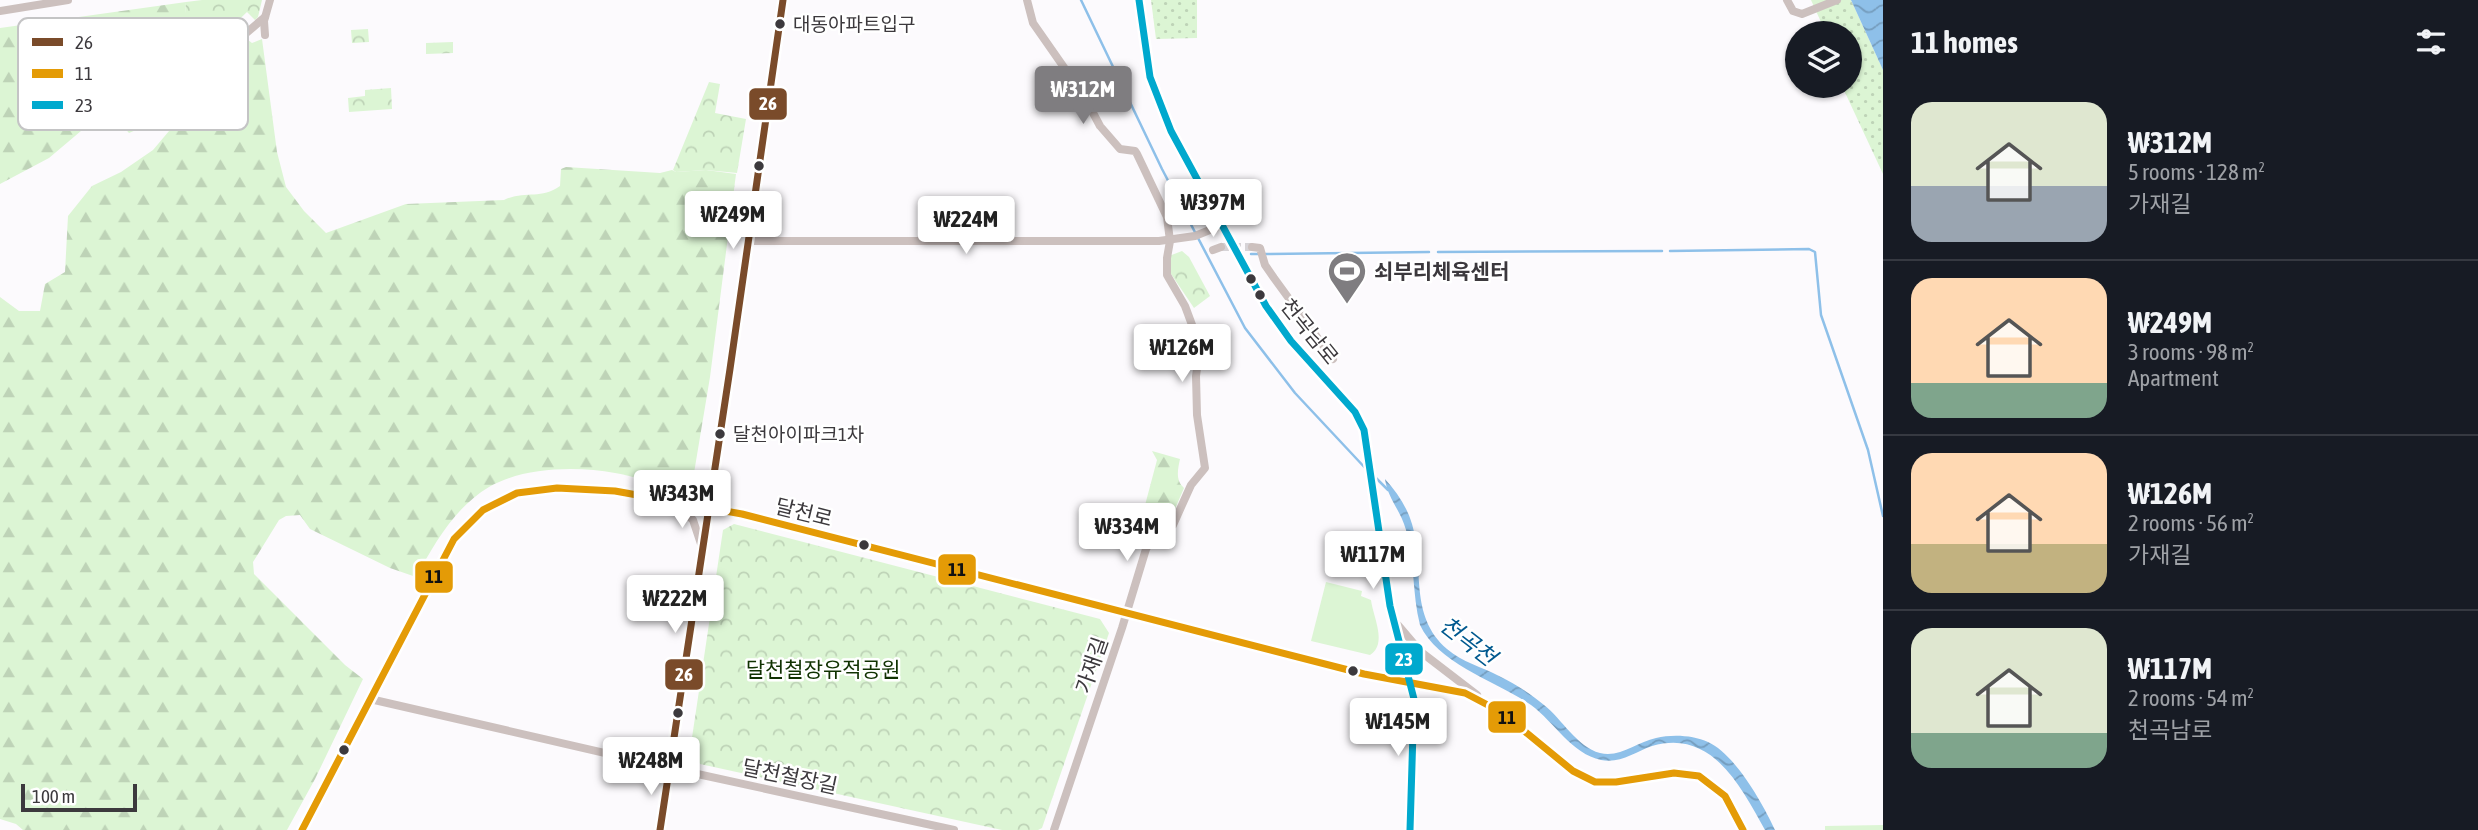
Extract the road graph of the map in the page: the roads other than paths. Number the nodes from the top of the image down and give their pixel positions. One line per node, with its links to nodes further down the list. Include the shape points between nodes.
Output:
1 (68, 0): 10 (street)
2 (270, 0): 11 (street)
3 (777, 0): 12 (street)
4 (783, 0): 12 (street)
5 (789, 0): 12 (street)
6 (1027, 0): 17 (street, 가재길, via 1032,23 1100,126 1118,147 1137,154 1167,217)
7 (1139, 0): 15 (street, 천곡남로, via 1155,94)
8 (1787, 0): 9 (street, via 1795,12 1805,13)
9 (1837, 0)
10 (0, 11)
11 (265, 16): 13 (street); 14 (street)
12 (780, 16): 16 (street)
13 (248, 31)
14 (265, 35)
15 (1222, 225): 17 (street); 25 (street, 천곡남로, via 1281,328 1355,412 1364,430)
16 (749, 241): 17 (street); 20 (street)
17 (1170, 241): 24 (street, 가재길, via 1167,275 1185,306 1199,348 1196,407 1205,468 1186,494 1173,525 1146,549)
18 (1252, 247): 19 (street, via 1260,248 1265,265)
19 (1333, 359)
20 (716, 463): 21 (street, via 698,490); 22 (street)
21 (669, 500): 22 (street, 달천로); 23 (street, via 693,520); 27 (street, 달천로, via 557,488 527,490 495,502 464,528 446,551)
22 (709, 507): 23 (street); 24 (street, 달천로)
23 (702, 554): 29 (street)
24 (1127, 614): 26 (street, 달천로); 33 (street, 가재길)
25 (1392, 616): 26 (street); 28 (street, via 1421,652)
26 (1410, 684): 28 (street, 달천로, via 1461,692); 34 (street, via 1414,704)
27 (370, 698): 29 (street); 30 (street, 달천로)
28 (1487, 704): 35 (street, via 1590,780 1609,783 1679,772 1699,776 1725,796)
29 (670, 768): 31 (street); 32 (street, 달천철장길)
30 (302, 830)
31 (660, 830)
32 (954, 830)
33 (1054, 830)
34 (1410, 830)
35 (1744, 830)

